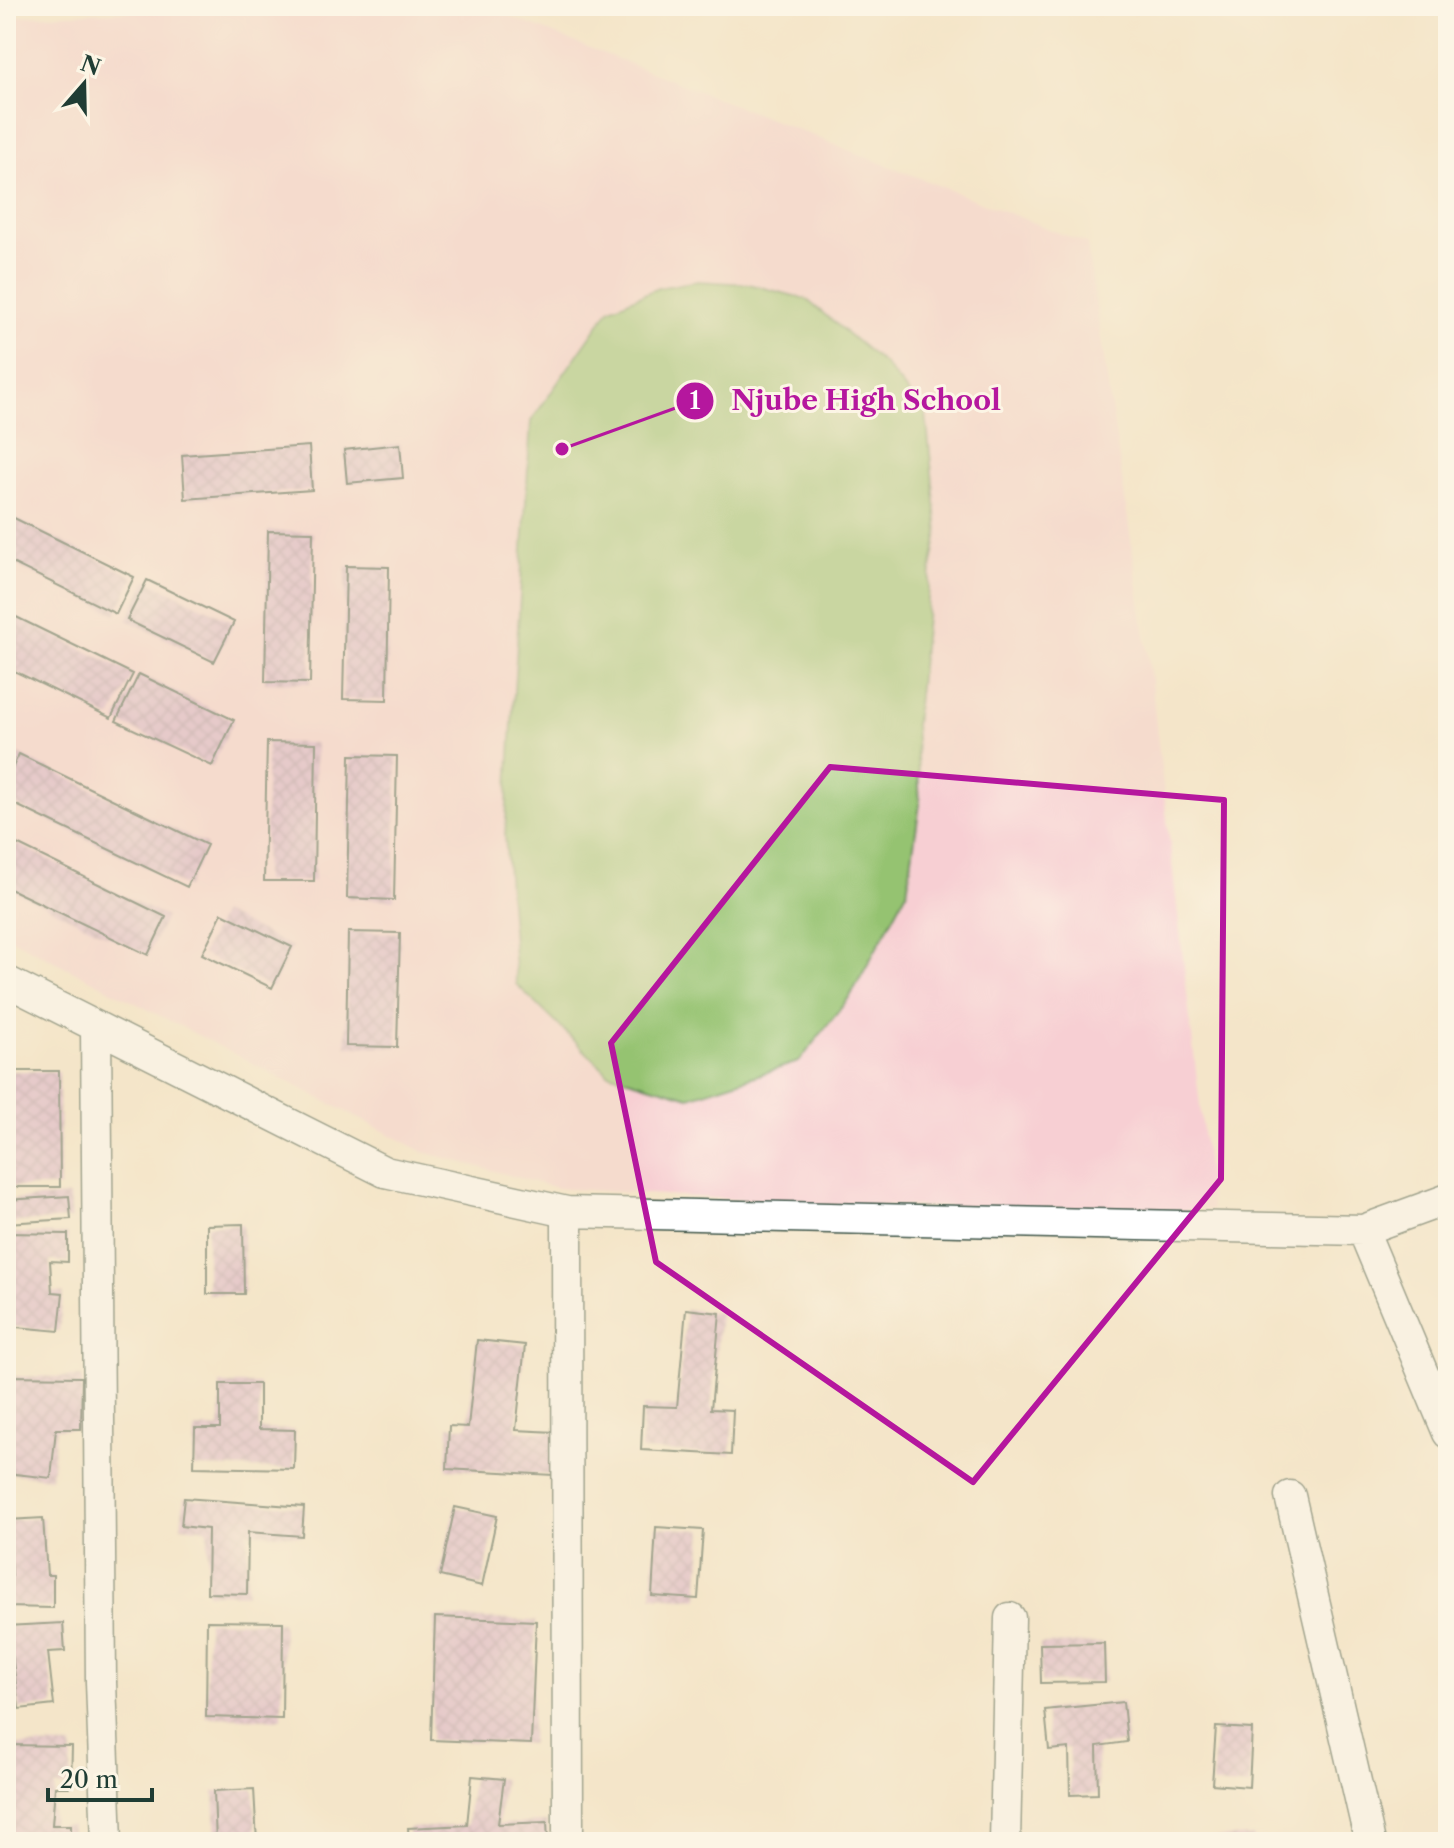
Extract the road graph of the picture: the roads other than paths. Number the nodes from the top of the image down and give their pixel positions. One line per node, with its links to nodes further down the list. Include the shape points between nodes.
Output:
1 (6, 981): 2 (street)
2 (96, 1028): 4 (street, via 385,1172); 9 (street)
3 (1448, 1199): 5 (street)
4 (567, 1212): 5 (street); 10 (street)
5 (1363, 1230): 6 (street)
6 (1448, 1433)
7 (1290, 1496): 12 (street)
8 (1010, 1618): 11 (street)
9 (107, 1842)
10 (568, 1842)
11 (1005, 1842)
12 (1370, 1842)

